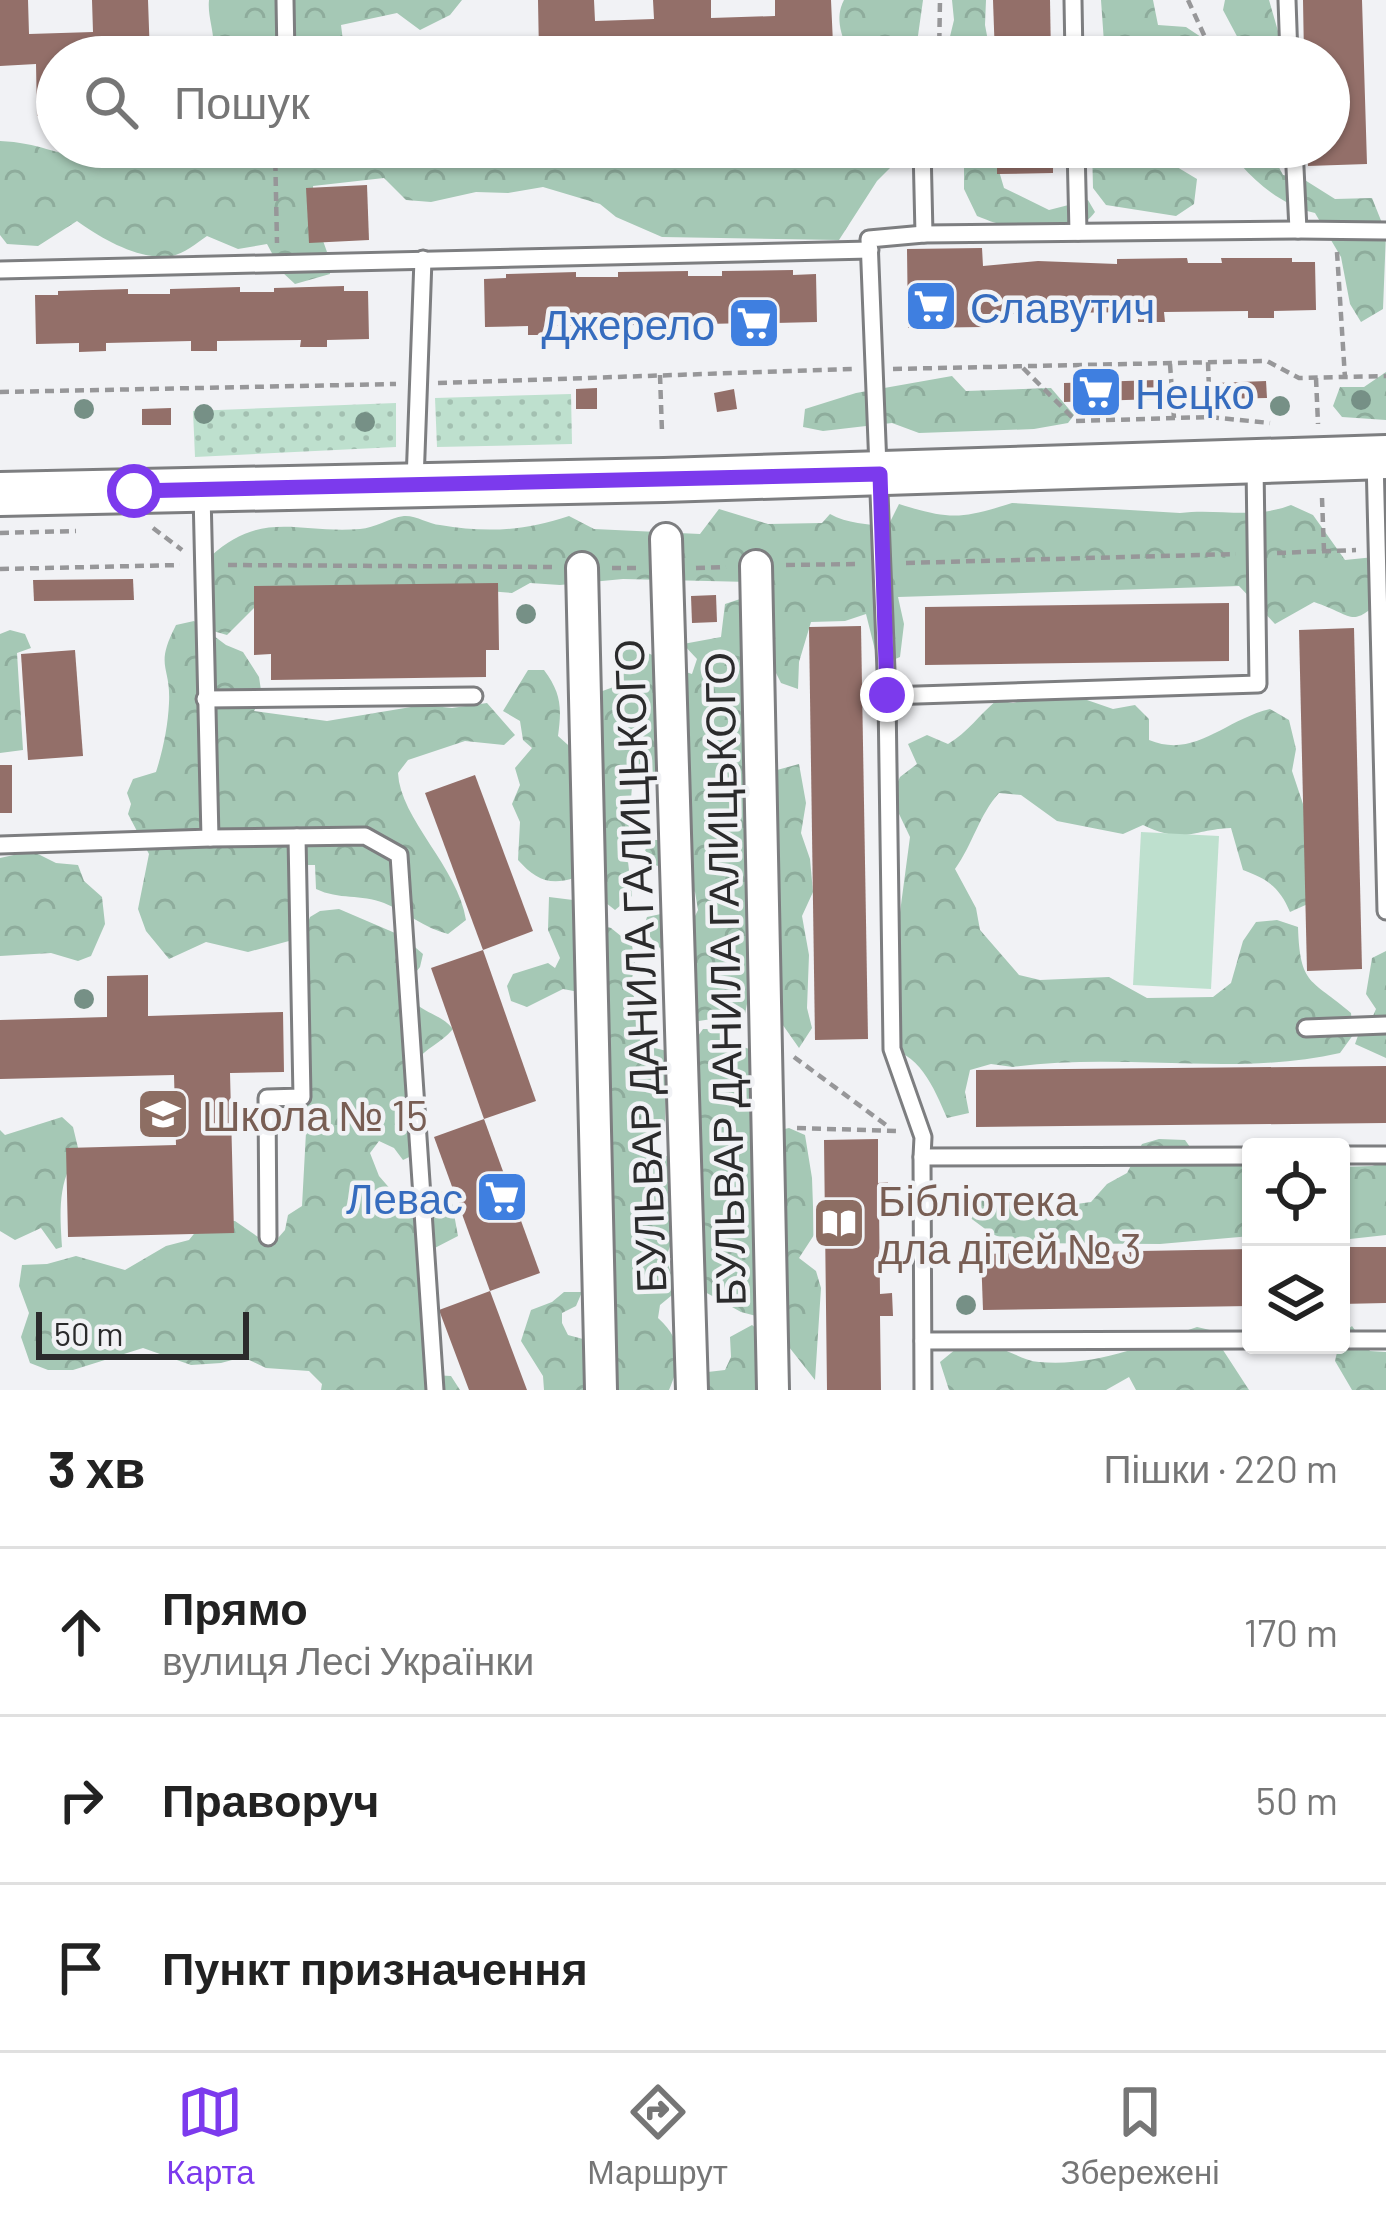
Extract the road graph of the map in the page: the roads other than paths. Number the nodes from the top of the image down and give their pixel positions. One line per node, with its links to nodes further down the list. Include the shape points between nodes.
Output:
1 (285, 0): 4 (lane)
2 (1073, 0): 5 (lane)
3 (1287, 0): 6 (lane)
4 (286, 36)
5 (1074, 36)
6 (1288, 36)
7 (922, 168): 13 (lane)
8 (1076, 168): 12 (lane)
9 (1295, 168): 10 (lane)
10 (1298, 230): 11 (lane); 12 (lane)
11 (1386, 231)
12 (1078, 232): 13 (lane)
13 (924, 234): 14 (lane, via 869,239)
14 (870, 250): 15 (lane); 19 (lane)
15 (423, 259): 16 (lane); 20 (lane)
16 (0, 270)
17 (1381, 457): 18 (main road); 26 (lane)
18 (1255, 462): 19 (main road); 27 (lane, via 1258,684)
19 (880, 474): 20 (main road); 27 (lane)
20 (414, 485): 21 (main road)
21 (202, 489): 22 (main road); 29 (lane)
22 (0, 494)
23 (666, 539): 47 (street, БУЛЬВАР ДАНИЛА ГАЛИЦЬКОГО)
24 (756, 566): 48 (street, БУЛЬВАР ДАНИЛА ГАЛИЦЬКОГО)
25 (582, 568): 46 (street, БУЛЬВАР ДАНИЛА ГАЛИЦЬКОГО)
26 (1383, 694): 33 (lane)
27 (887, 695): 39 (lane, via 892,1048 923,1137)
28 (474, 696): 29 (lane)
29 (206, 699): 31 (lane)
30 (297, 837): 31 (lane); 40 (lane, via 302,1096 266,1098); 45 (lane, via 365,836 399,855)
31 (210, 838): 32 (lane)
32 (0, 845)
33 (1386, 911)
34 (1386, 1025): 35 (lane)
35 (1306, 1028)
36 (1350, 1155): 37 (lane)
37 (1386, 1155)
38 (1242, 1156): 39 (lane)
39 (922, 1157): 44 (lane)
40 (268, 1237)
41 (1242, 1340): 44 (lane)
42 (1350, 1340): 43 (lane)
43 (1386, 1340)
44 (923, 1341): 49 (lane)
45 (435, 1390)
46 (601, 1390)
47 (692, 1390)
48 (773, 1390)
49 (923, 1390)

